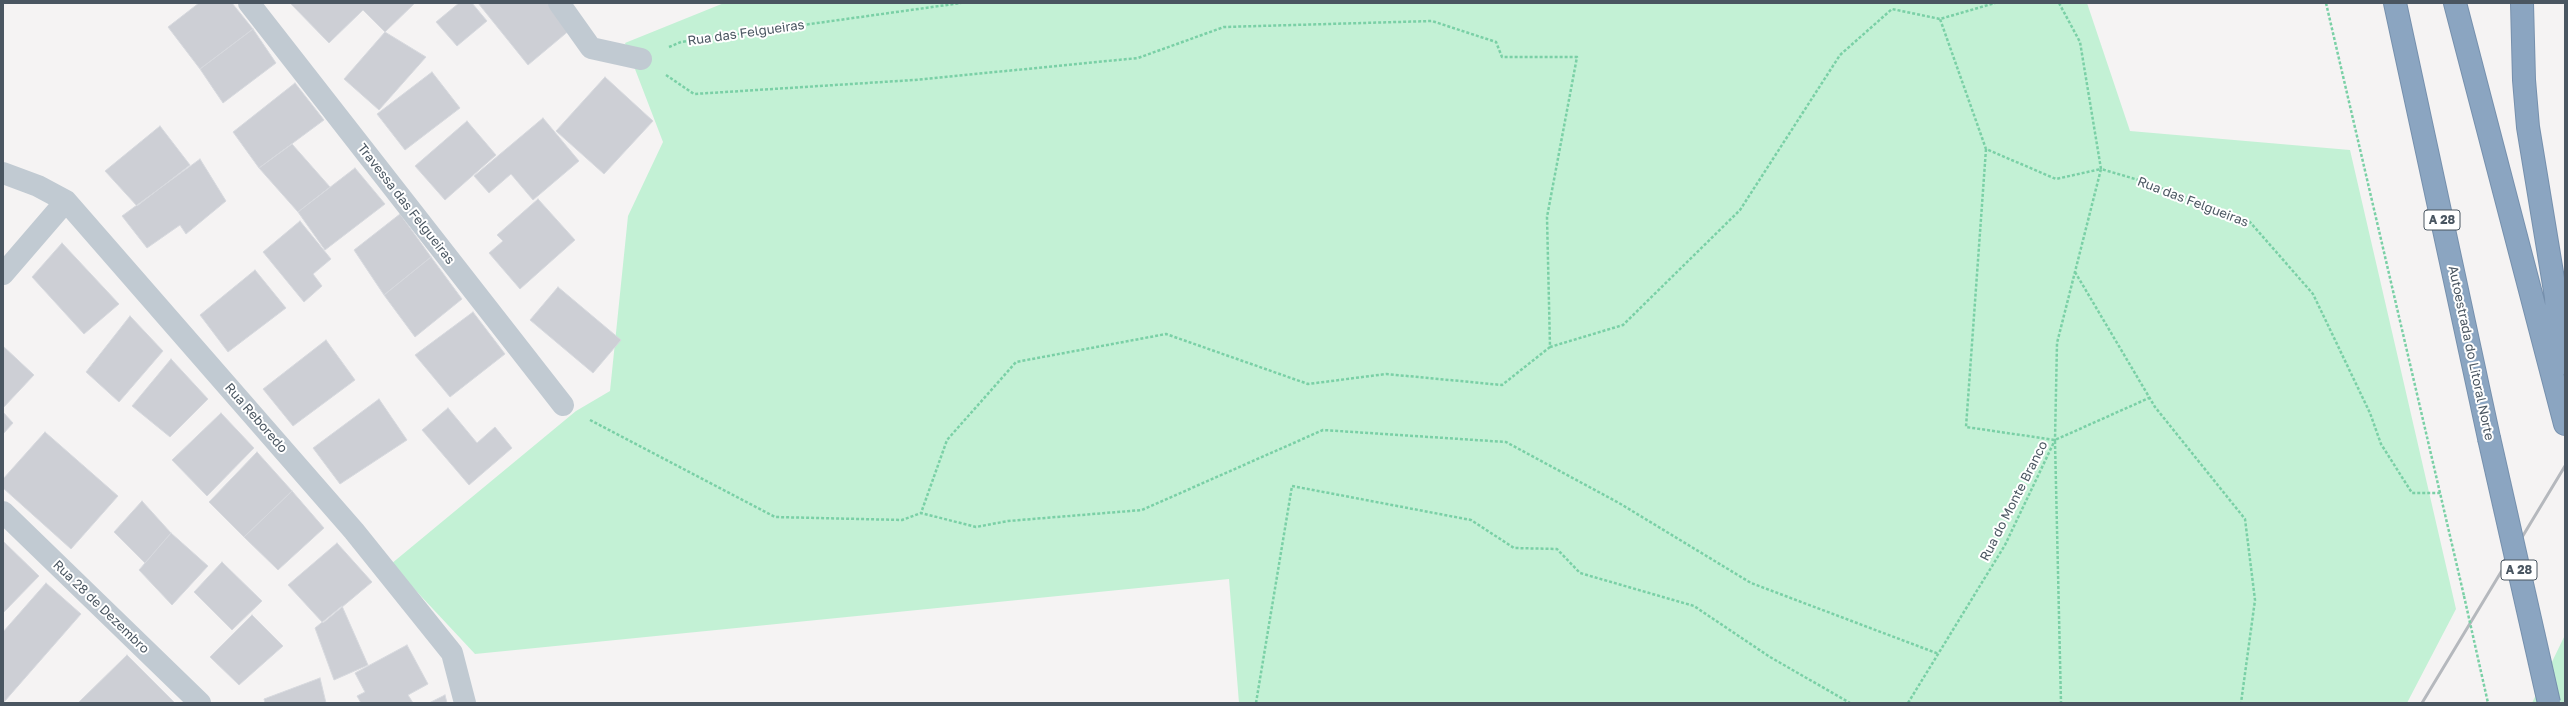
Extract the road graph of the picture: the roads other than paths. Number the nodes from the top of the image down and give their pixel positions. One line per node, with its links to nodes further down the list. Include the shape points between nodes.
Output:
1 (249, 3): 10 (street, Travessa das Felgueiras)
2 (559, 3): 6 (street, via 591,48)
3 (2395, 3): 15 (highway, Autoestrada do Litoral Norte / A 28, bridge)
4 (2455, 3): 11 (highway)
5 (2522, 3): 11 (highway, via 2528,127 2556,297)
6 (641, 59)
7 (3, 173): 8 (street, Rua Reboredo, via 38,186)
8 (66, 201): 9 (street); 14 (street, Rua Reboredo, via 354,531 452,653)
9 (3, 274)
10 (563, 405)
11 (2564, 418)
12 (3, 512): 13 (street, Rua 28 de Dezembro)
13 (200, 703)
14 (465, 703)
15 (2549, 703)

